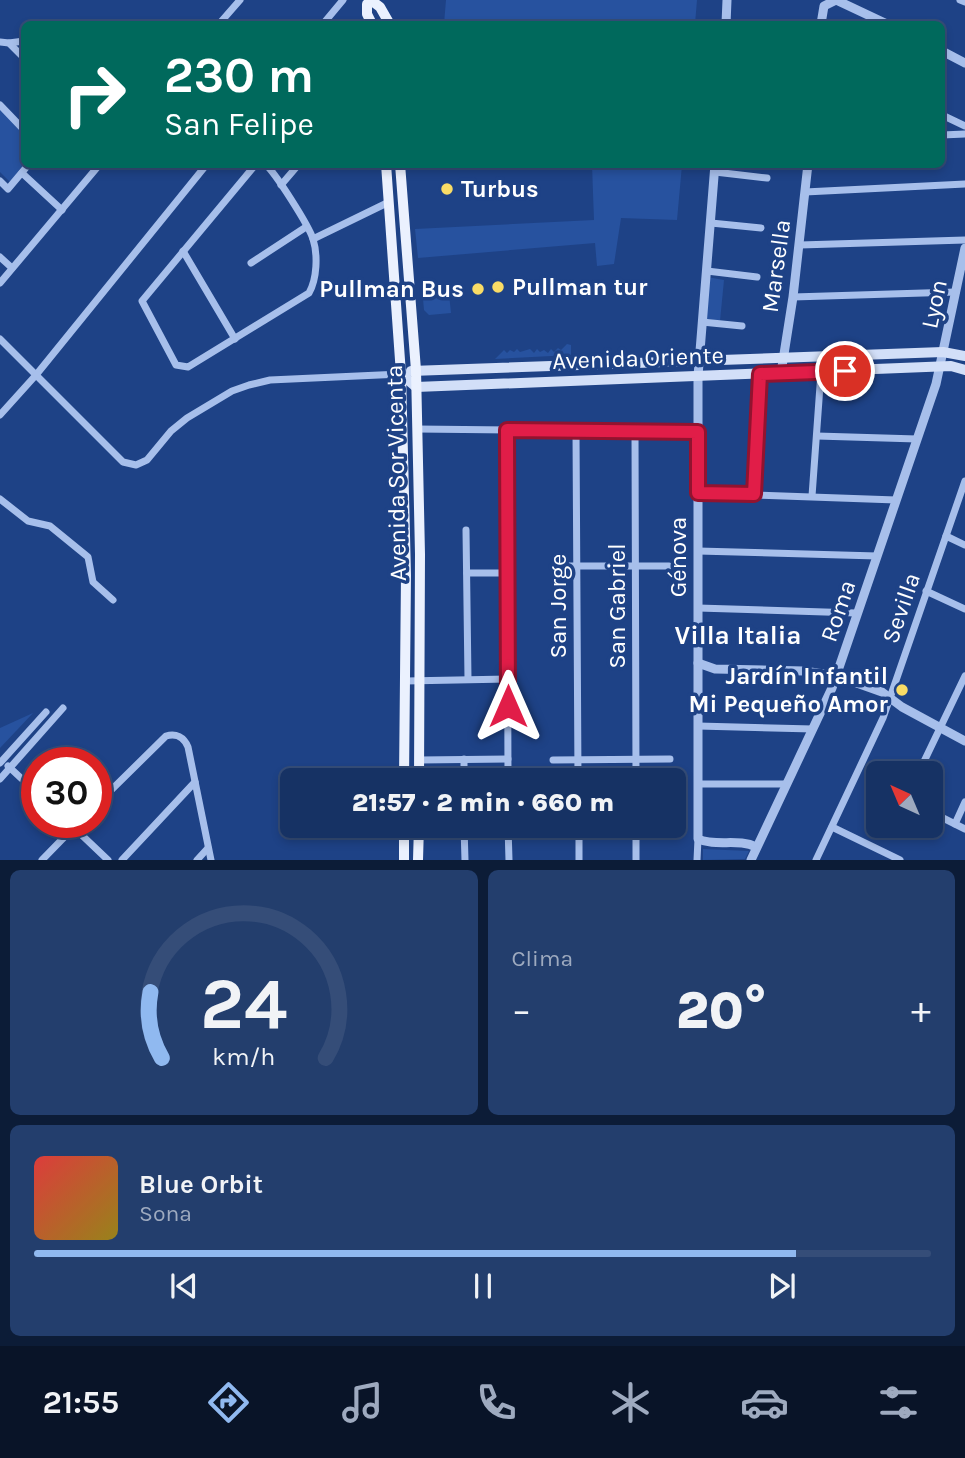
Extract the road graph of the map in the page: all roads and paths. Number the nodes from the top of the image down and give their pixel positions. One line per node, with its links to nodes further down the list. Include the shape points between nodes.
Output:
1 (240, 0): 7 (street)
2 (343, 0): 8 (street)
3 (387, 0): 11 (main road)
4 (727, 0): 12 (street)
5 (372, 1): 9 (main road); 10 (main road)
6 (824, 3): 13 (street); 14 (street, via 836,0)
7 (222, 21)
8 (326, 21)
9 (373, 21)
10 (387, 21)
11 (388, 21)
12 (726, 21)
13 (821, 21)
14 (881, 21)
15 (4, 43): 17 (street)
16 (945, 53): 18 (street)
17 (21, 56)
18 (965, 63)
19 (0, 105): 22 (street)
20 (945, 116): 21 (street)
21 (965, 126)
22 (21, 127)
23 (965, 134): 24 (street)
24 (945, 135)
25 (26, 168): 35 (street)
26 (97, 168): 42 (street)
27 (204, 168): 78 (street)
28 (253, 168): 52 (street)
29 (268, 168): 39 (street)
30 (296, 168): 39 (street)
31 (386, 168): 41 (main road, Avenida Sor Vicenta)
32 (400, 168): 45 (main road, Avenida Sor Vicenta)
33 (715, 168): 36 (street); 44 (street, Génova)
34 (808, 168): 40 (street, Marsella)
35 (22, 173): 37 (street, via 8,189); 42 (street)
36 (767, 178)
37 (0, 181)
38 (965, 184): 40 (street)
39 (281, 185): 46 (street)
40 (805, 192): 50 (street, Marsella)
41 (389, 202): 43 (main road, Avenida Sor Vicenta); 48 (street)
42 (62, 210): 55 (street)
43 (390, 216): 45 (main road); 75 (main road, Avenida Sor Vicenta)
44 (711, 223): 47 (street); 56 (street, Génova)
45 (405, 225): 72 (main road, Avenida Sor Vicenta)
46 (306, 227): 48 (street); 54 (street)
47 (761, 228)
48 (313, 239): 64 (street, via 315,271 309,293)
49 (965, 240): 50 (street)
50 (800, 245): 60 (street, Marsella)
51 (965, 248): 59 (street, Lyon)
52 (183, 251): 64 (street); 64 (street, via 145,296 143,307 176,365 188,368)
53 (0, 257): 55 (street)
54 (251, 263)
55 (12, 268): 58 (street)
56 (707, 271): 57 (street); 61 (street, Génova)
57 (757, 277)
58 (0, 283)
59 (956, 292): 60 (street); 65 (street, Lyon)
60 (793, 297): 67 (street, Marsella)
61 (702, 322): 62 (street); 68 (street, Génova)
62 (742, 326)
63 (0, 339): 78 (street)
64 (235, 339)
65 (943, 352): 66 (main road, Avenida Oriente); 67 (main road, Avenida Oriente); 70 (street, Lyon)
66 (965, 356)
67 (782, 358): 68 (main road, Avenida Oriente); 76 (street, Marsella)
68 (698, 360): 69 (main road, Avenida Oriente); 79 (street, Génova)
69 (582, 364): 71 (main road, Avenida Oriente); 80 (main road, via 582,377)
70 (941, 367): 73 (main road, Avenida Oriente); 74 (main road, Avenida Oriente); 90 (street, Roma)
71 (480, 368): 72 (main road, Avenida Oriente); 81 (main road)
72 (416, 370): 75 (main road, Avenida Oriente); 82 (main road, Avenida Sor Vicenta)
73 (965, 370)
74 (821, 372): 76 (main road, Avenida Oriente); 89 (street)
75 (401, 373): 78 (street, Avenida Oriente, via 270,380 240,387 178,424 152,455 136,465 123,462); 82 (main road); 119 (main road, Avenida Sor Vicenta)
76 (781, 373): 77 (main road, Avenida Oriente)
77 (760, 374): 79 (main road, Avenida Oriente); 93 (street)
78 (36, 375): 83 (street)
79 (698, 376): 80 (main road, Avenida Oriente); 88 (street, Génova)
80 (576, 381): 81 (main road, Avenida Oriente)
81 (483, 384): 82 (main road, Avenida Oriente)
82 (416, 387): 84 (main road, Avenida Sor Vicenta)
83 (0, 415)
84 (417, 429): 85 (street); 117 (main road, Avenida Sor Vicenta)
85 (507, 430): 86 (street); 107 (street)
86 (576, 430): 87 (street); 105 (street, San Jorge)
87 (635, 431): 88 (street); 102 (street, San Gabriel)
88 (698, 432): 92 (street, Génova)
89 (817, 436): 90 (street); 94 (street)
90 (917, 439): 96 (street, Roma)
91 (965, 481): 98 (street, Sevilla)
92 (698, 493): 93 (street); 100 (street, Génova)
93 (754, 494): 94 (street)
94 (811, 496): 96 (street)
95 (0, 499): 109 (street, via 28,521 50,526 88,557 93,582)
96 (896, 500): 101 (street, Roma)
97 (467, 530): 106 (street)
98 (946, 536): 99 (street); 108 (street, Sevilla)
99 (965, 545)
100 (698, 551): 101 (street); 110 (street, Génova)
101 (877, 556): 112 (street, Roma)
102 (636, 565): 104 (street); 105 (street); 129 (street, San Gabriel)
103 (556, 566): 105 (street)
104 (670, 566)
105 (577, 567): 133 (street, San Jorge)
106 (467, 573): 107 (street); 116 (street)
107 (508, 573): 118 (street)
108 (926, 591): 111 (street); 120 (street, Sevilla)
109 (113, 600)
110 (698, 608): 112 (street); 113 (street, Génova)
111 (965, 610)
112 (856, 613): 114 (street, Roma)
113 (698, 663): 114 (street, via 715,669); 123 (street, Génova)
114 (836, 676): 120 (street); 125 (street, Roma)
115 (965, 676): 124 (street)
116 (468, 679): 117 (street); 118 (street)
117 (420, 680): 119 (street); 131 (main road, Avenida Sor Vicenta)
118 (508, 680): 128 (street)
119 (405, 681): 136 (main road, Avenida Sor Vicenta)
120 (890, 697): 124 (street); 152 (street, Sevilla)
121 (63, 708): 142 (street)
122 (46, 712): 135 (street)
123 (698, 726): 125 (street); 146 (street, Génova)
124 (940, 728): 126 (street); 134 (street)
125 (813, 729): 147 (street, Roma)
126 (965, 741)
127 (464, 759): 128 (street); 131 (street); 138 (street)
128 (508, 759): 139 (street)
129 (636, 759): 130 (street); 133 (street); 141 (street, San Gabriel)
130 (670, 759)
131 (419, 760): 137 (main road, Avenida Sor Vicenta)
132 (553, 760): 133 (street)
133 (578, 761): 140 (street, San Jorge)
134 (924, 761)
135 (2, 762): 142 (street)
136 (404, 768)
137 (419, 768)
138 (464, 768)
139 (508, 768)
140 (578, 768)
141 (636, 768)
142 (10, 769): 143 (street); 144 (street)
143 (0, 779)
144 (21, 779)
145 (195, 782): 148 (street, via 186,743 170,735); 163 (street); 167 (street)
146 (699, 784): 147 (street); 162 (street, Génova)
147 (786, 784): 164 (street, Roma)
148 (112, 790)
149 (965, 802): 151 (street)
150 (943, 818): 151 (street)
151 (955, 824): 153 (street)
152 (832, 827): 178 (street, Sevilla); 179 (street)
153 (965, 829)
154 (61, 838): 165 (street)
155 (88, 838): 166 (street)
156 (404, 838): 170 (main road)
157 (419, 838): 171 (main road)
158 (464, 838): 172 (street)
159 (509, 838): 173 (street)
160 (579, 838): 174 (street)
161 (636, 838): 175 (street)
162 (702, 840): 164 (street); 176 (street, Génova)
163 (208, 848): 168 (street); 169 (street)
164 (756, 848): 177 (street, Roma)
165 (42, 859)
166 (108, 859)
167 (122, 859)
168 (197, 859)
169 (211, 859)
170 (404, 859)
171 (418, 859)
172 (465, 859)
173 (509, 859)
174 (579, 859)
175 (636, 859)
176 (697, 859)
177 (751, 859)
178 (816, 859)
179 (900, 859)

